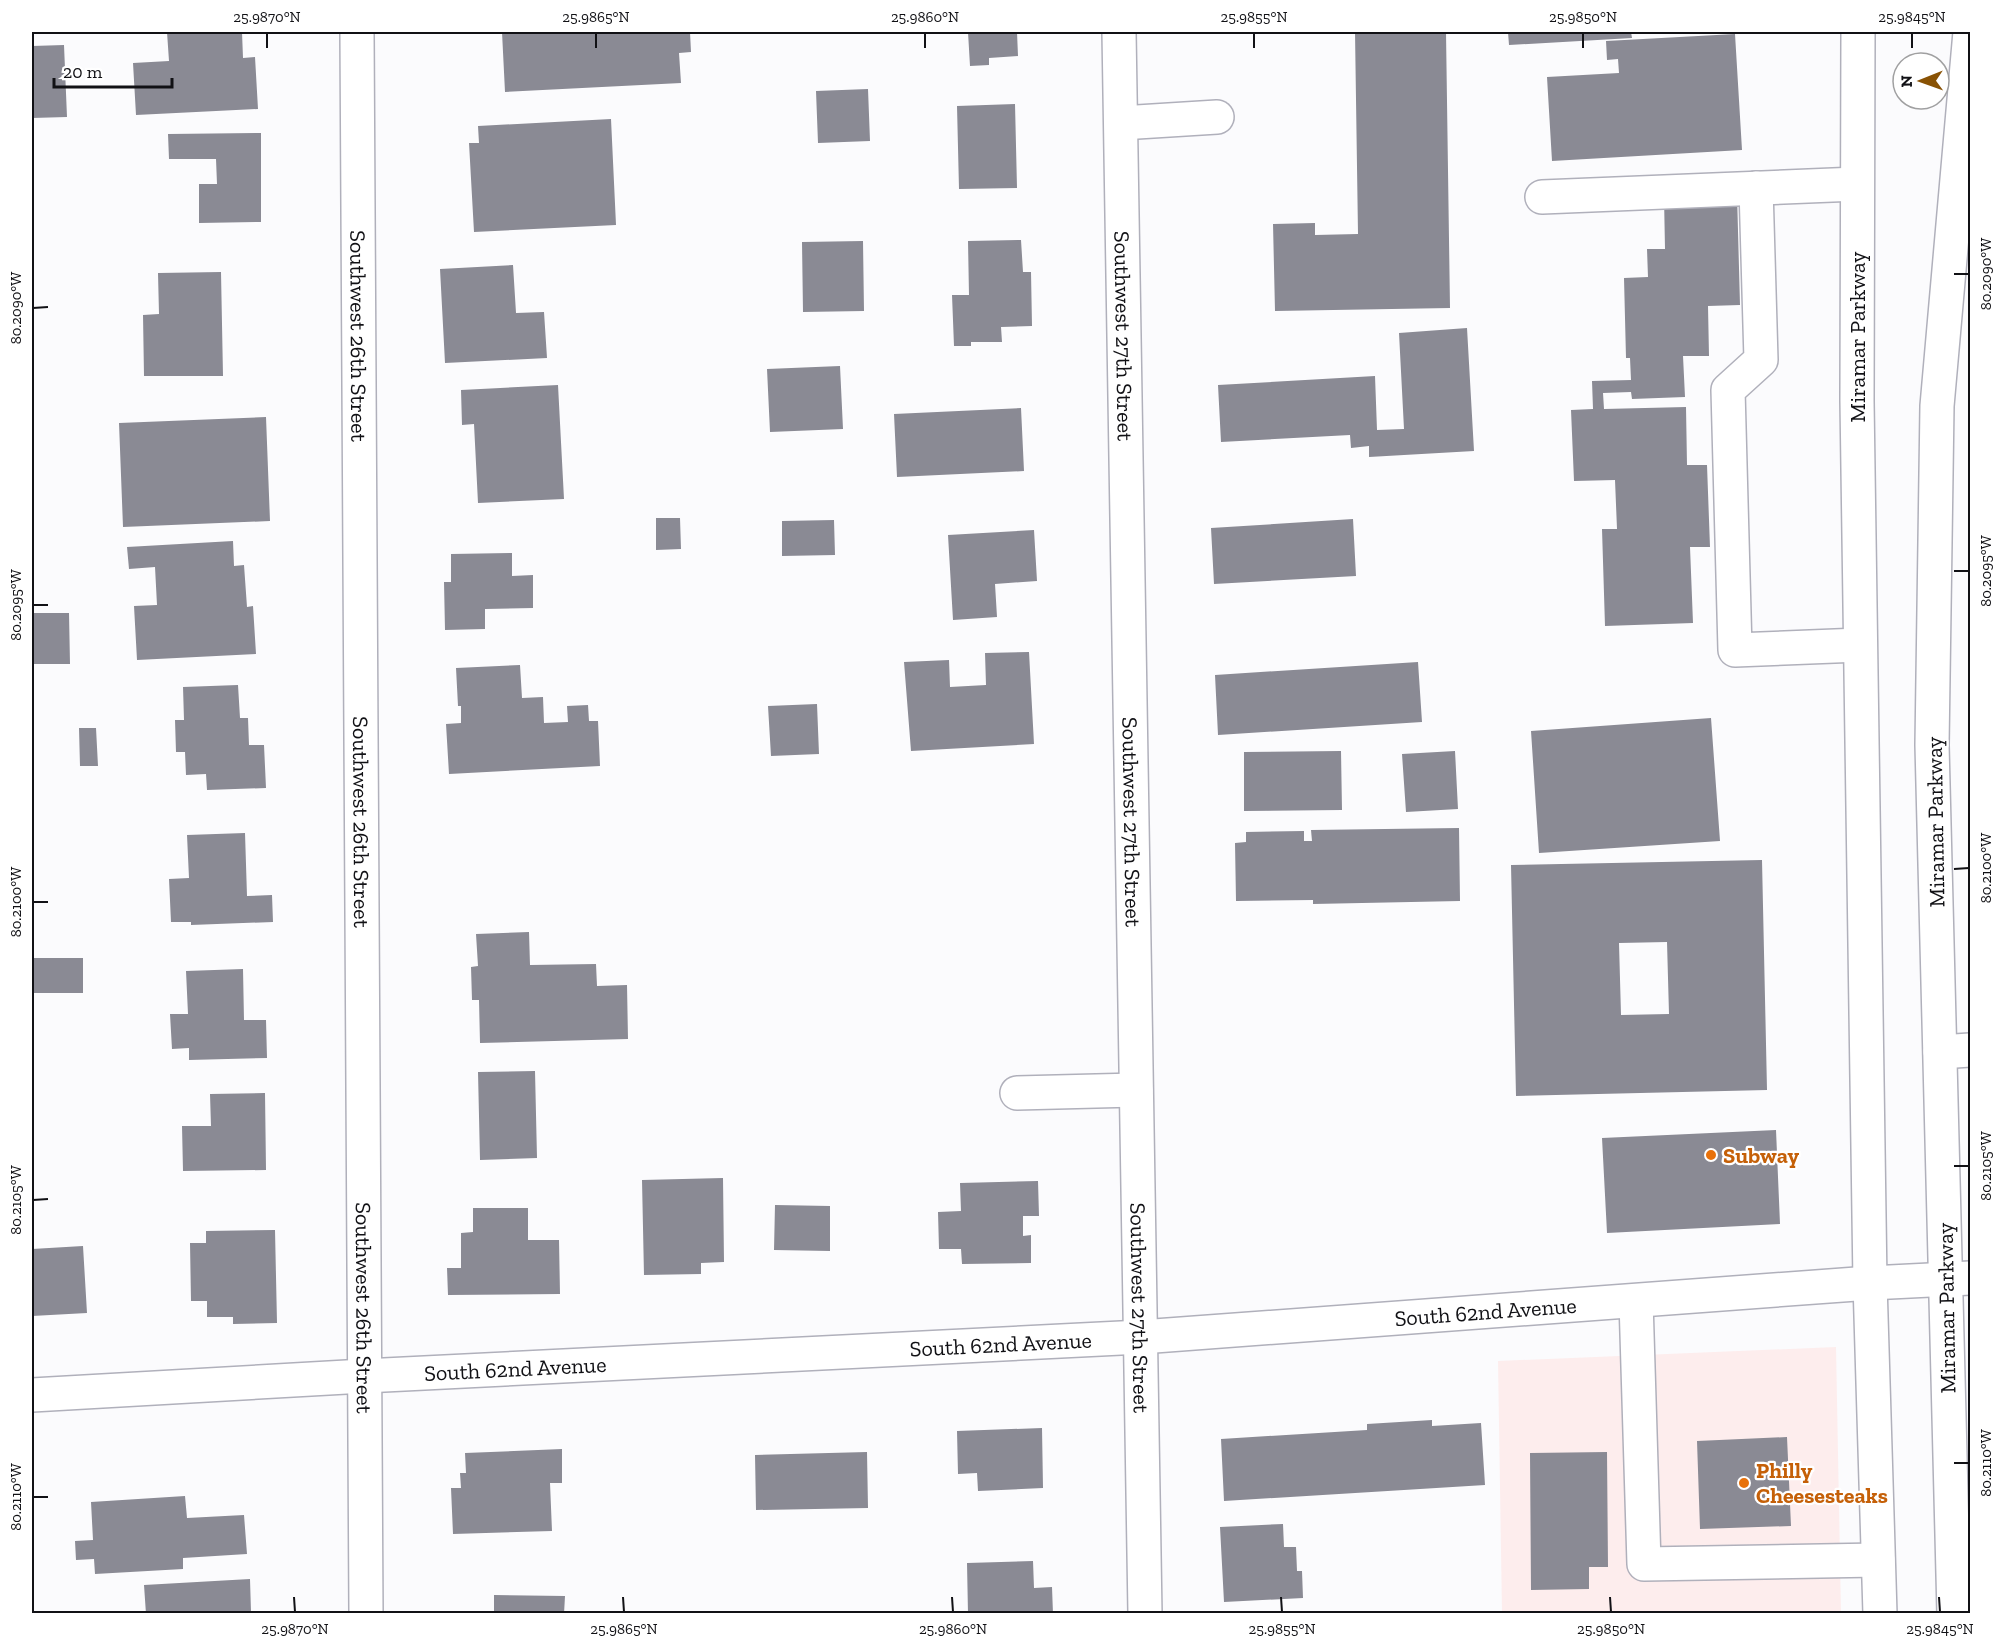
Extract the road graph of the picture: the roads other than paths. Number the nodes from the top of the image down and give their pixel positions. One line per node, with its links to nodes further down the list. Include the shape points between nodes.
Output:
1 (357, 32): 18 (street, Southwest 26th Street)
2 (1119, 32): 6 (street, Southwest 27th Street)
3 (1858, 32): 7 (street, Miramar Parkway)
4 (1970, 32): 11 (street, Miramar Parkway, via 1937,406 1932,745)
5 (1217, 117): 6 (street)
6 (1121, 123): 12 (street, Southwest 27th Street)
7 (1857, 184): 8 (street); 10 (street, Miramar Parkway)
8 (1756, 188): 9 (street); 10 (street, via 1761,360 1728,390 1735,650)
9 (1542, 197)
10 (1860, 645): 15 (street, Miramar Parkway)
11 (1955, 1051): 14 (street, Miramar Parkway)
12 (1136, 1090): 13 (street); 17 (street, Southwest 27th Street)
13 (1017, 1093)
14 (1958, 1279): 15 (street, South 62nd Avenue); 20 (street, Miramar Parkway)
15 (1870, 1284): 16 (street, South 62nd Avenue); 21 (street, Miramar Parkway)
16 (1636, 1301): 17 (street, South 62nd Avenue); 21 (street, via 1644,1564)
17 (1141, 1337): 18 (street, South 62nd Avenue); 23 (street, Southwest 27th Street)
18 (364, 1376): 19 (street, South 62nd Avenue); 22 (street, Southwest 26th Street)
19 (32, 1395)
20 (1961, 1539): 25 (street, Miramar Parkway)
21 (1878, 1560): 24 (street, Miramar Parkway)
22 (366, 1614)
23 (1145, 1614)
24 (1880, 1614)
25 (1954, 1614)

